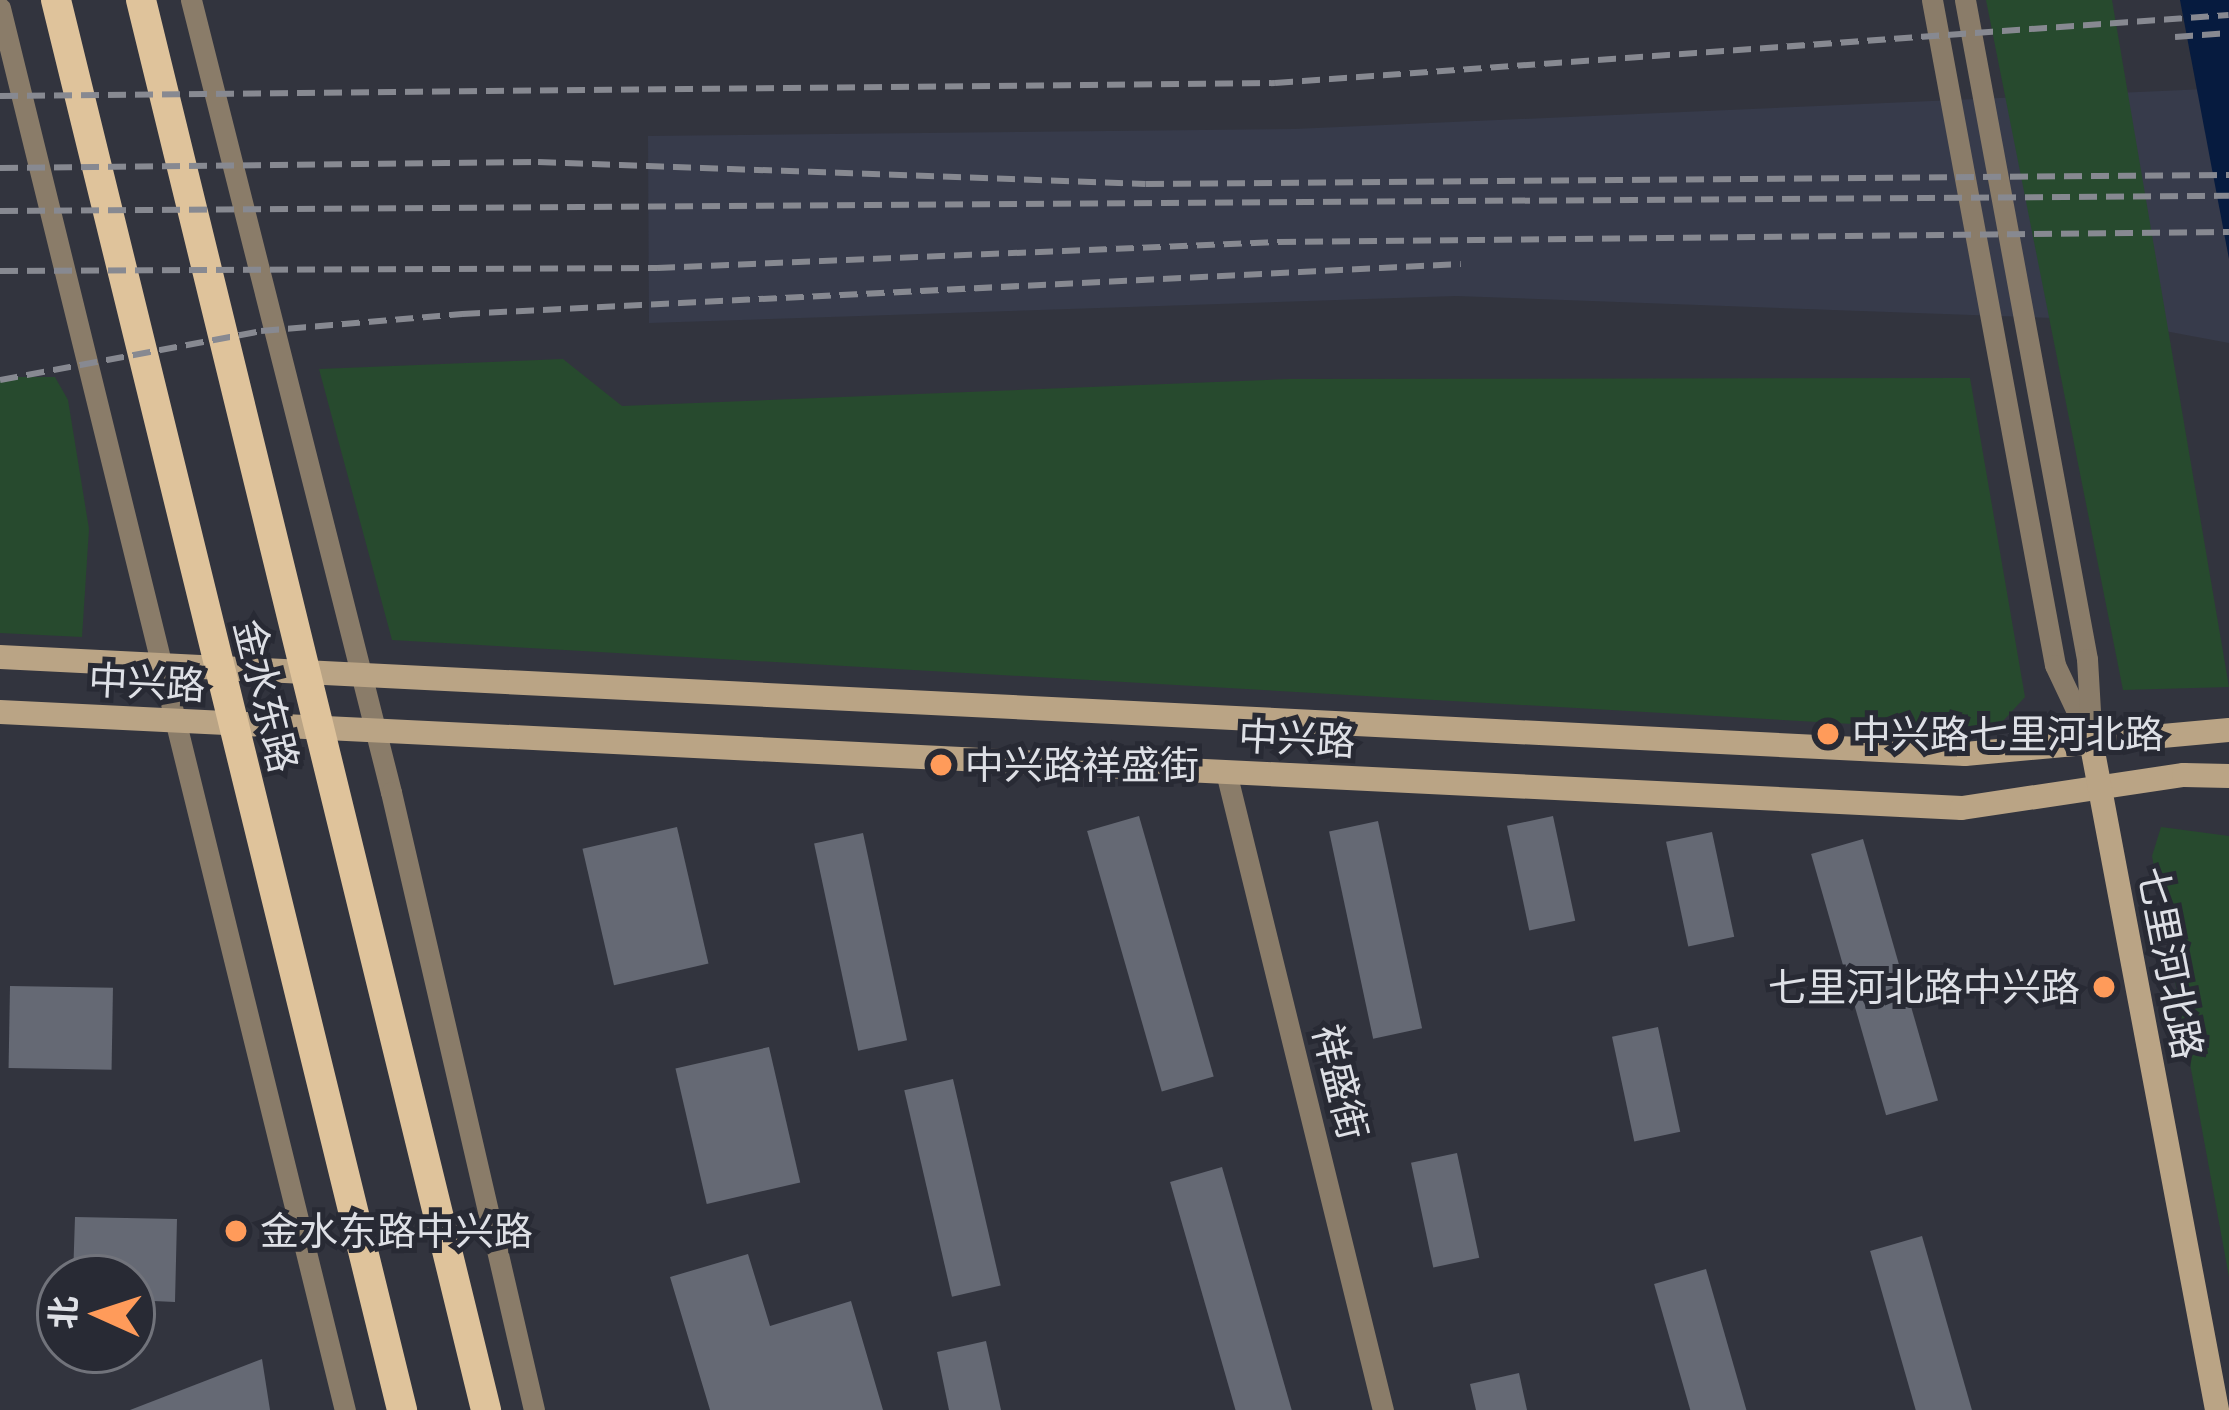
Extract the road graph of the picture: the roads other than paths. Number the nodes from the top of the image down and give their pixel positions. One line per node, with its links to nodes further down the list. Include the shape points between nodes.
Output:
1 (56, 0): 9 (main road, 金水东路)
2 (141, 0): 10 (main road, 金水东路)
3 (190, 0): 11 (street)
4 (1932, 0): 18 (street, via 2055,665)
5 (1966, 0): 18 (street, via 2087,659)
6 (0, 8): 8 (street)
7 (0, 657): 8 (street, 中兴路)
8 (161, 665): 9 (street, 中兴路); 13 (street)
9 (219, 668): 10 (street, 中兴路); 14 (main road, 金水东路)
10 (304, 672): 11 (street, 中兴路); 15 (main road, 金水东路)
11 (361, 675): 16 (street); 18 (street, 中兴路, via 1965,754)
12 (0, 712): 13 (street, 中兴路)
13 (176, 721): 14 (street, 中兴路); 22 (street)
14 (233, 723): 15 (street, 中兴路); 23 (main road, 金水东路)
15 (318, 728): 16 (street, 中兴路); 24 (main road, 金水东路)
16 (375, 730): 19 (street, 中兴路); 25 (street)
17 (2229, 730): 18 (street, 中兴路)
18 (2092, 741): 21 (street, 七里河北路)
19 (1226, 772): 21 (street, 中兴路, via 1962,808); 26 (street, 祥盛街)
20 (2229, 776): 21 (street, 中兴路)
21 (2101, 790): 27 (street, 七里河北路)
22 (345, 1410)
23 (401, 1410)
24 (486, 1410)
25 (534, 1410)
26 (1383, 1410)
27 (2217, 1410)

